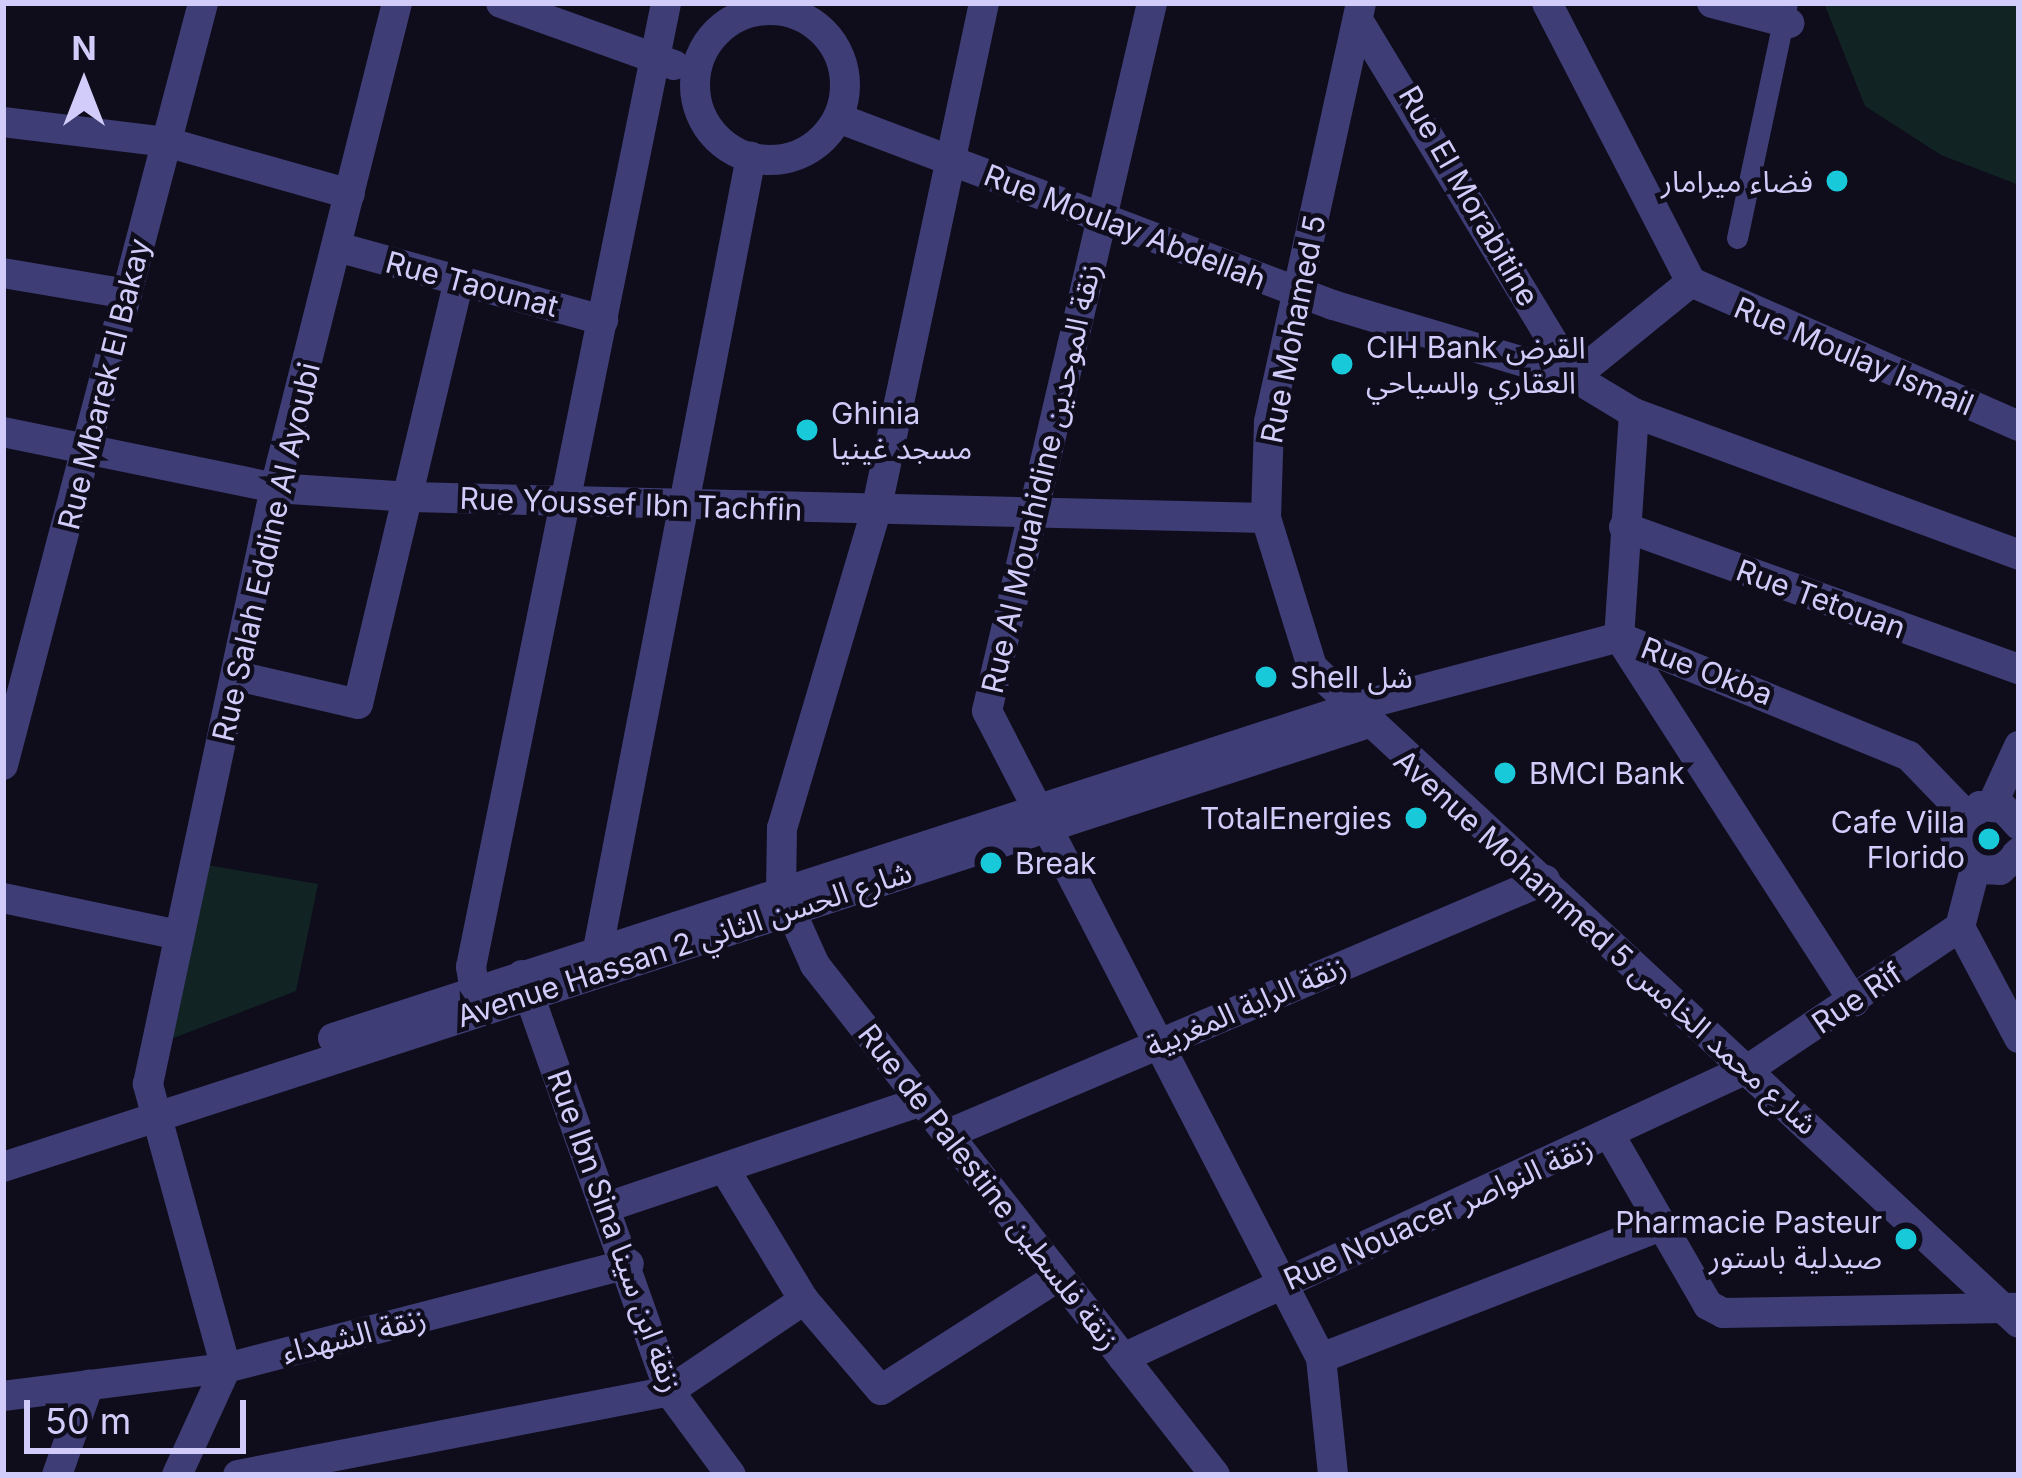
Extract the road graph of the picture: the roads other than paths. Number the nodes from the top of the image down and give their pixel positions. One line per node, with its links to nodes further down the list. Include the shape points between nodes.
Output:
1 (203, 3): 16 (street, Rue Mbarek El Bakay)
2 (397, 3): 19 (street, Rue Salah Eddine Al Ayoubi)
3 (501, 3): 12 (street)
4 (666, 3): 12 (street)
5 (984, 3): 18 (street)
6 (1152, 3): 20 (street, Rue Al Mouahidine زنقة الموحدين)
7 (1547, 3): 25 (street)
8 (1712, 3): 11 (street)
9 (781, 7): 13 (street, via 728,21); 14 (street, via 816,26 842,60)
10 (1360, 11): 26 (street, Rue Mohamed 5); 29 (street, Rue El Morabitine)
11 (1788, 13): 21 (street)
12 (655, 58): 13 (street); 28 (street)
13 (696, 74): 17 (street, via 707,126)
14 (838, 118): 17 (street, via 796,155); 18 (street, Rue Moulay Abdellah)
15 (3, 122): 16 (street)
16 (166, 142): 19 (street); 27 (street, Rue Mbarek El Bakay)
17 (751, 157): 37 (street)
18 (950, 160): 20 (street, Rue Moulay Abdellah); 38 (street)
19 (350, 194): 22 (street, Rue Salah Eddine Al Ayoubi)
20 (1102, 218): 26 (street, Rue Moulay Abdellah); 39 (street, Rue Al Mouahidine زنقة الموحدين)
21 (1737, 238)
22 (340, 248): 24 (street, Rue Taounat); 34 (street, Rue Salah Eddine Al Ayoubi)
23 (3, 273): 27 (street)
24 (459, 281): 28 (street, Rue Taounat); 35 (street)
25 (1691, 282): 29 (street); 31 (street, Rue Moulay Ismail)
26 (1298, 292): 29 (street, Rue Moulay Abdellah); 40 (street, Rue Mohamed 5, via 1270,422)
27 (127, 294): 33 (street, Rue Mbarek El Bakay)
28 (603, 320): 36 (street)
29 (1574, 376): 30 (street, Rue Moulay Abdellah)
30 (1634, 413): 41 (street); 42 (street, Rue Moulay Abdellah)
31 (2019, 426)
32 (3, 432): 33 (street, Rue Youssef Ibn Tachfin)
33 (89, 450): 34 (street, Rue Youssef Ibn Tachfin); 48 (street, Rue Mbarek El Bakay)
34 (275, 488): 35 (street, Rue Youssef Ibn Tachfin); 45 (street, Rue Salah Eddine Al Ayoubi)
35 (411, 497): 36 (street, Rue Youssef Ibn Tachfin); 45 (street, via 358,704)
36 (564, 505): 37 (street, Rue Youssef Ibn Tachfin); 61 (street)
37 (681, 507): 38 (street, Rue Youssef Ibn Tachfin); 59 (street)
38 (876, 511): 39 (street, Rue Youssef Ibn Tachfin); 56 (street, via 782,828)
39 (1033, 513): 40 (street, Rue Youssef Ibn Tachfin); 50 (street, Rue Al Mouahidine زنقة الموحدين, via 987,711)
40 (1266, 518): 46 (street, Rue Mohamed 5, via 1312,667)
41 (1624, 527): 43 (street); 44 (street, Rue Tetouan)
42 (2019, 555)
43 (1619, 638): 46 (street, Rue Okba); 49 (street, Rue Okba, via 1909,756); 62 (street)
44 (2019, 669)
45 (237, 676): 58 (street, Rue Salah Eddine Al Ayoubi)
46 (1359, 716): 50 (street, Avenue Hassan 2 شارع الحسن الثاني); 54 (street, Avenue Mohammed 5 شارع محمد الخامس)
47 (2019, 746): 49 (street)
48 (3, 765)
49 (1979, 809): 51 (street, Rue Okba); 53 (street, via 1956,847)
50 (1037, 816): 56 (street, Avenue Hassan 2 شارع الحسن الثاني); 64 (street, Rue Al Mouahidine زنقة الموحدين)
51 (2019, 825)
52 (2016, 862): 53 (street)
53 (1976, 869): 57 (street)
54 (1545, 880): 64 (street, زنقة الراية المغربية); 65 (street, Avenue Mohammed 5 شارع محمد الخامس)
55 (3, 898): 58 (street)
56 (783, 900): 59 (street, Avenue Hassan 2 شارع الحسن الثاني); 60 (street, Avenue Hassan 2 شارع الحسن الثاني); 66 (street, Rue de Palestine زنقة فلسطين)
57 (1960, 927): 62 (street, Rue Rif); 63 (street)
58 (178, 935): 67 (street, Rue Salah Eddine Al Ayoubi)
59 (598, 949): 60 (street, Avenue Hassan 2 شارع الحسن الثاني)
60 (525, 984): 61 (street, Avenue Hassan 2 شارع الحسن الثاني); 73 (street, Rue Ibn Sina زنقة ابن سينا)
61 (475, 1000): 67 (street, Avenue Hassan 2 شارع الحسن الثاني)
62 (1854, 1002): 65 (street, Rue Rif)
63 (2019, 1038)
64 (1156, 1043): 68 (street, زنقة الراية المغربية); 77 (street, Rue Al Mouahidine زنقة الموحدين)
65 (1753, 1066): 69 (street, Rue Nouacer زنقة النواصر); 79 (street, Avenue Mohammed 5 شارع محمد الخامس)
66 (922, 1102): 68 (street, Rue de Palestine زنقة فلسطين); 72 (street)
67 (149, 1113): 70 (street, Avenue Hassan 2 شارع الحسن الثاني); 71 (street, Avenue Hassan 2 شارع الحسن الثاني); 82 (street)
68 (948, 1134): 76 (street, Rue de Palestine زنقة فلسطين)
69 (1611, 1137): 74 (street); 77 (street, Rue Nouacer زنقة النواصر)
70 (3, 1148)
71 (3, 1167)
72 (727, 1174): 73 (street); 78 (street)
73 (607, 1207): 75 (street, Rue Ibn Sina زنقة ابن سينا)
74 (1659, 1227): 79 (street, via 1723,1313); 81 (street)
75 (629, 1264): 82 (street, زنقة الشهداء); 84 (street, Rue Ibn Sina زنقة ابن سينا)
76 (1059, 1276): 78 (street, via 895,1390 867,1384); 80 (street, Rue de Palestine زنقة فلسطين)
77 (1283, 1281): 80 (street, Rue Nouacer زنقة النواصر); 81 (street, Rue Al Mouahidine زنقة الموحدين)
78 (804, 1300): 84 (street)
79 (2016, 1315)
80 (1123, 1358): 90 (street, Rue de Palestine زنقة فلسطين)
81 (1321, 1358): 91 (street)
82 (226, 1368): 83 (street, زنقة الشهداء); 86 (street)
83 (89, 1384): 85 (street, زنقة الشهداء); 87 (street)
84 (669, 1391): 88 (street); 89 (street, Rue Ibn Sina زنقة ابن سينا)
85 (3, 1396)
86 (181, 1467): 88 (street)
87 (57, 1475)
88 (236, 1475)
89 (731, 1475)
90 (1215, 1475)
91 (1333, 1475)

